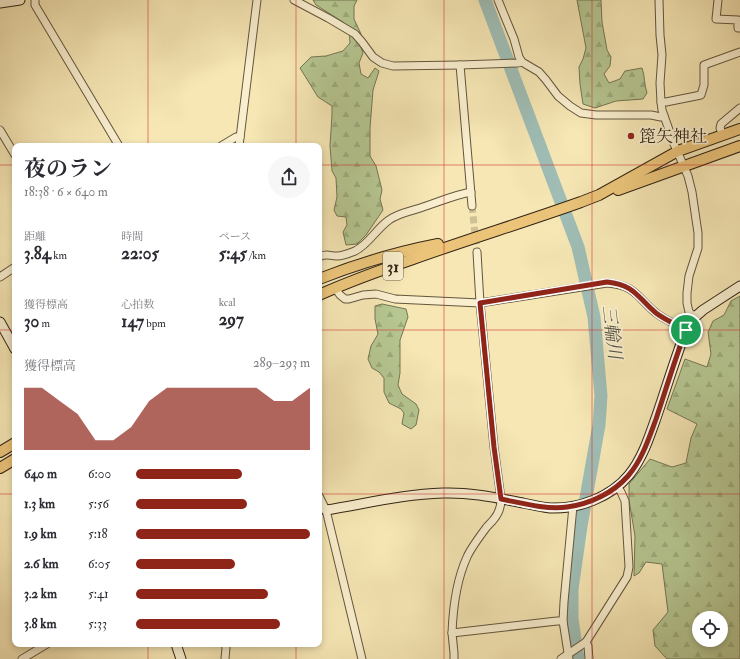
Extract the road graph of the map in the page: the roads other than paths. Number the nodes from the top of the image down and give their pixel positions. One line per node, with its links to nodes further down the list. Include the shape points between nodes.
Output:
1 (20, 0): 8 (street)
2 (35, 0): 20 (street)
3 (257, 0): 19 (street)
4 (294, 0): 12 (street, via 355,34 373,57 382,62 393,66)
5 (498, 0): 11 (street, via 514,39)
6 (659, 0): 13 (street)
7 (718, 0): 9 (street, via 716,18 738,20)
8 (0, 3)
9 (740, 28)
10 (740, 52): 13 (street, via 704,65 701,95)
11 (520, 62): 12 (street); 15 (street, via 539,72 558,96 581,113)
12 (460, 65): 27 (street)
13 (661, 102): 15 (street)
14 (740, 108): 18 (street, via 721,124)
15 (664, 116): 25 (street)
16 (740, 129): 18 (main road, 31)
17 (0, 130): 24 (street)
18 (723, 135): 25 (main road, 31)
19 (240, 137): 21 (street); 22 (street)
20 (117, 143)
21 (226, 143)
22 (239, 143)
23 (740, 146): 26 (main road, 31)
24 (12, 150)
25 (678, 151): 26 (street); 28 (main road, 31)
26 (684, 166): 28 (main road, 31); 40 (street, via 692,192 698,233 698,248 689,276 687,293 689,312)
27 (471, 192): 29 (street); 32 (street, via 391,218 356,251 337,256)
28 (599, 195): 30 (main road, 31)
29 (472, 206)
30 (469, 239): 35 (main road, 31, via 397,254); 37 (main road, 31)
31 (477, 252): 39 (street)
32 (322, 256)
33 (12, 269): 34 (street)
34 (0, 277)
35 (322, 278)
36 (740, 286): 40 (street)
37 (336, 288): 38 (main road, 31); 39 (street, via 345,299 376,294 395,299)
38 (322, 294)
39 (480, 303): 42 (street, via 607,282 617,283 636,293 663,318); 49 (street)
40 (695, 317): 42 (street)
41 (0, 322): 43 (street)
42 (686, 330): 48 (street, via 649,439 628,476)
43 (12, 344)
44 (12, 445): 45 (main road)
45 (0, 452)
46 (12, 461): 47 (main road)
47 (0, 468)
48 (617, 486): 50 (street, via 603,496); 54 (street, via 626,501 629,567 627,577)
49 (501, 499): 50 (street, via 550,508); 51 (street, via 442,493 400,497); 53 (street, via 500,511 467,556 458,581)
50 (575, 506): 52 (street)
51 (322, 511): 63 (street)
52 (563, 621): 53 (street); 58 (street)
53 (452, 633): 64 (street)
54 (584, 643): 58 (street); 66 (street, via 588,646)
55 (43, 647): 59 (street)
56 (177, 647): 61 (street)
57 (226, 647): 62 (street)
58 (569, 655): 65 (street)
59 (30, 657): 60 (street)
60 (22, 659)
61 (181, 659)
62 (225, 659)
63 (362, 659)
64 (454, 659)
65 (561, 659)
66 (589, 659)

